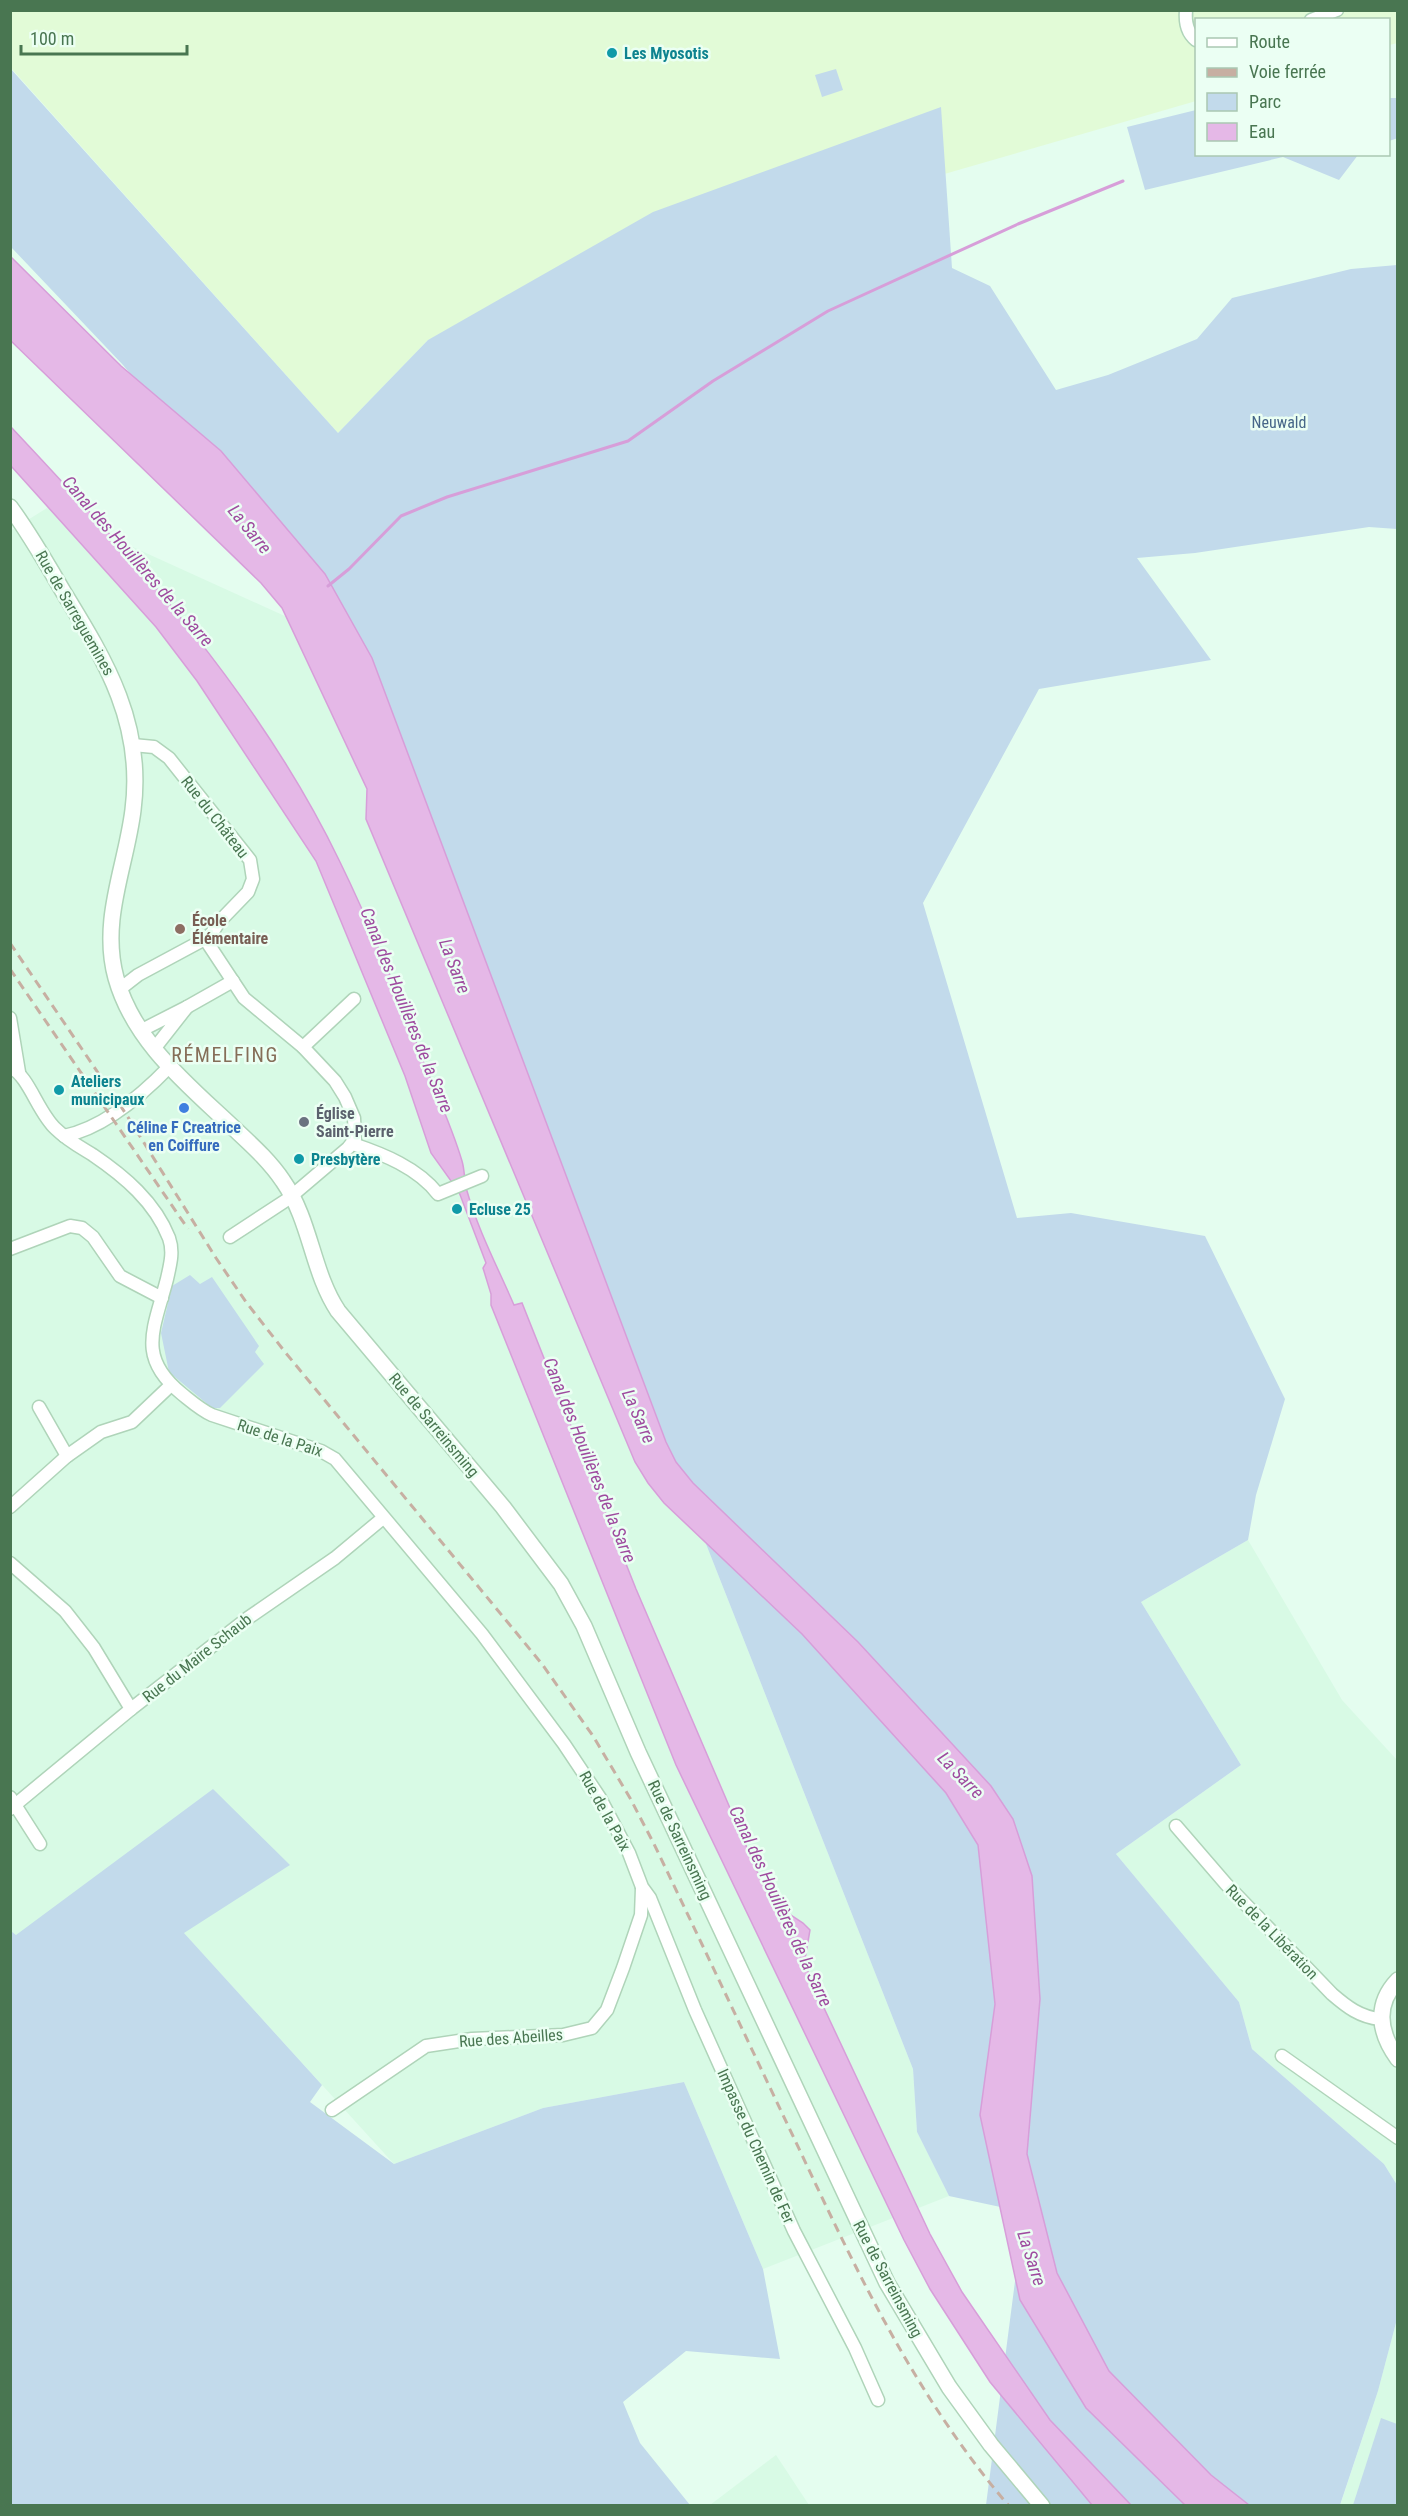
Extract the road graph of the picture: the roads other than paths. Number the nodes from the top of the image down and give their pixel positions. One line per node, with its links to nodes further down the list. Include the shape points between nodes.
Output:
1 (1186, 10): 4 (street, via 1185,19)
2 (1336, 10): 3 (street)
3 (1316, 18)
4 (1195, 39)
5 (10, 507): 6 (street, Rue de Sarreguemines, via 104,659 121,699)
6 (133, 745): 7 (street, Rue du Château, via 154,747 165,753 250,860 253,879 248,892); 9 (street, Rue de Sarreguemines, via 133,812 111,918 112,957)
7 (205, 939): 8 (street); 9 (street, Rue du Château)
8 (233, 981): 11 (street); 15 (street, via 244,998)
9 (120, 989): 13 (street, Rue de Sarreguemines)
10 (354, 999): 15 (street)
11 (187, 1008): 13 (street); 16 (street)
12 (10, 1018): 14 (street)
13 (140, 1031): 16 (street, Rue de Sarreguemines)
14 (12, 1040): 18 (street)
15 (303, 1047): 21 (street, via 345,1097 354,1118)
16 (154, 1049): 17 (street, Rue de Sarreguemines)
17 (170, 1066): 19 (street, via 141,1094); 24 (street, Rue de Sarreguemines, via 270,1164)
18 (15, 1070): 20 (street, Rue de la Paix, via 43,1114)
19 (95, 1125): 20 (street); 22 (street)
20 (64, 1136): 22 (street, Rue de la Paix)
21 (353, 1144): 23 (street, via 398,1162 442,1192); 24 (street)
22 (82, 1148): 27 (street, Rue de la Paix, via 134,1187 166,1232 172,1256)
23 (478, 1178)
24 (292, 1194): 25 (street); 46 (street, Rue de Sarreinsming, via 338,1311 529,1539 573,1604 638,1752 887,2283 949,2387)
25 (231, 1237)
26 (10, 1249): 27 (street, via 70,1226 82,1228 93,1237 120,1276)
27 (162, 1298): 28 (street, Rue de la Paix, via 153,1355 157,1368)
28 (171, 1385): 30 (street, via 132,1422 101,1432); 32 (street, Rue de la Paix, via 212,1415 328,1453)
29 (39, 1407): 30 (street)
30 (67, 1456): 31 (street)
31 (10, 1507)
32 (383, 1518): 34 (street, Rue du Maire Schaub); 38 (street, Rue de la Paix, via 482,1634 579,1765 619,1832)
33 (10, 1563): 34 (street, via 65,1611 94,1648)
34 (131, 1709): 35 (street, Rue du Maire Schaub)
35 (12, 1804): 37 (street)
36 (1176, 1826): 40 (street, Rue de la Libération, via 1332,1994 1348,2009)
37 (40, 1844)
38 (642, 1887): 43 (street, Rue des Abeilles, via 637,1930 607,2010 592,2028 563,2036 472,2038 426,2046); 45 (street, Impasse du Chemin de Fer, via 794,2232)
39 (1396, 1981): 40 (street, via 1384,1999)
40 (1380, 2019): 42 (street, via 1382,2032)
41 (1282, 2056): 44 (street)
42 (1398, 2059)
43 (332, 2110)
44 (1398, 2138)
45 (879, 2400)
46 (1042, 2505)

